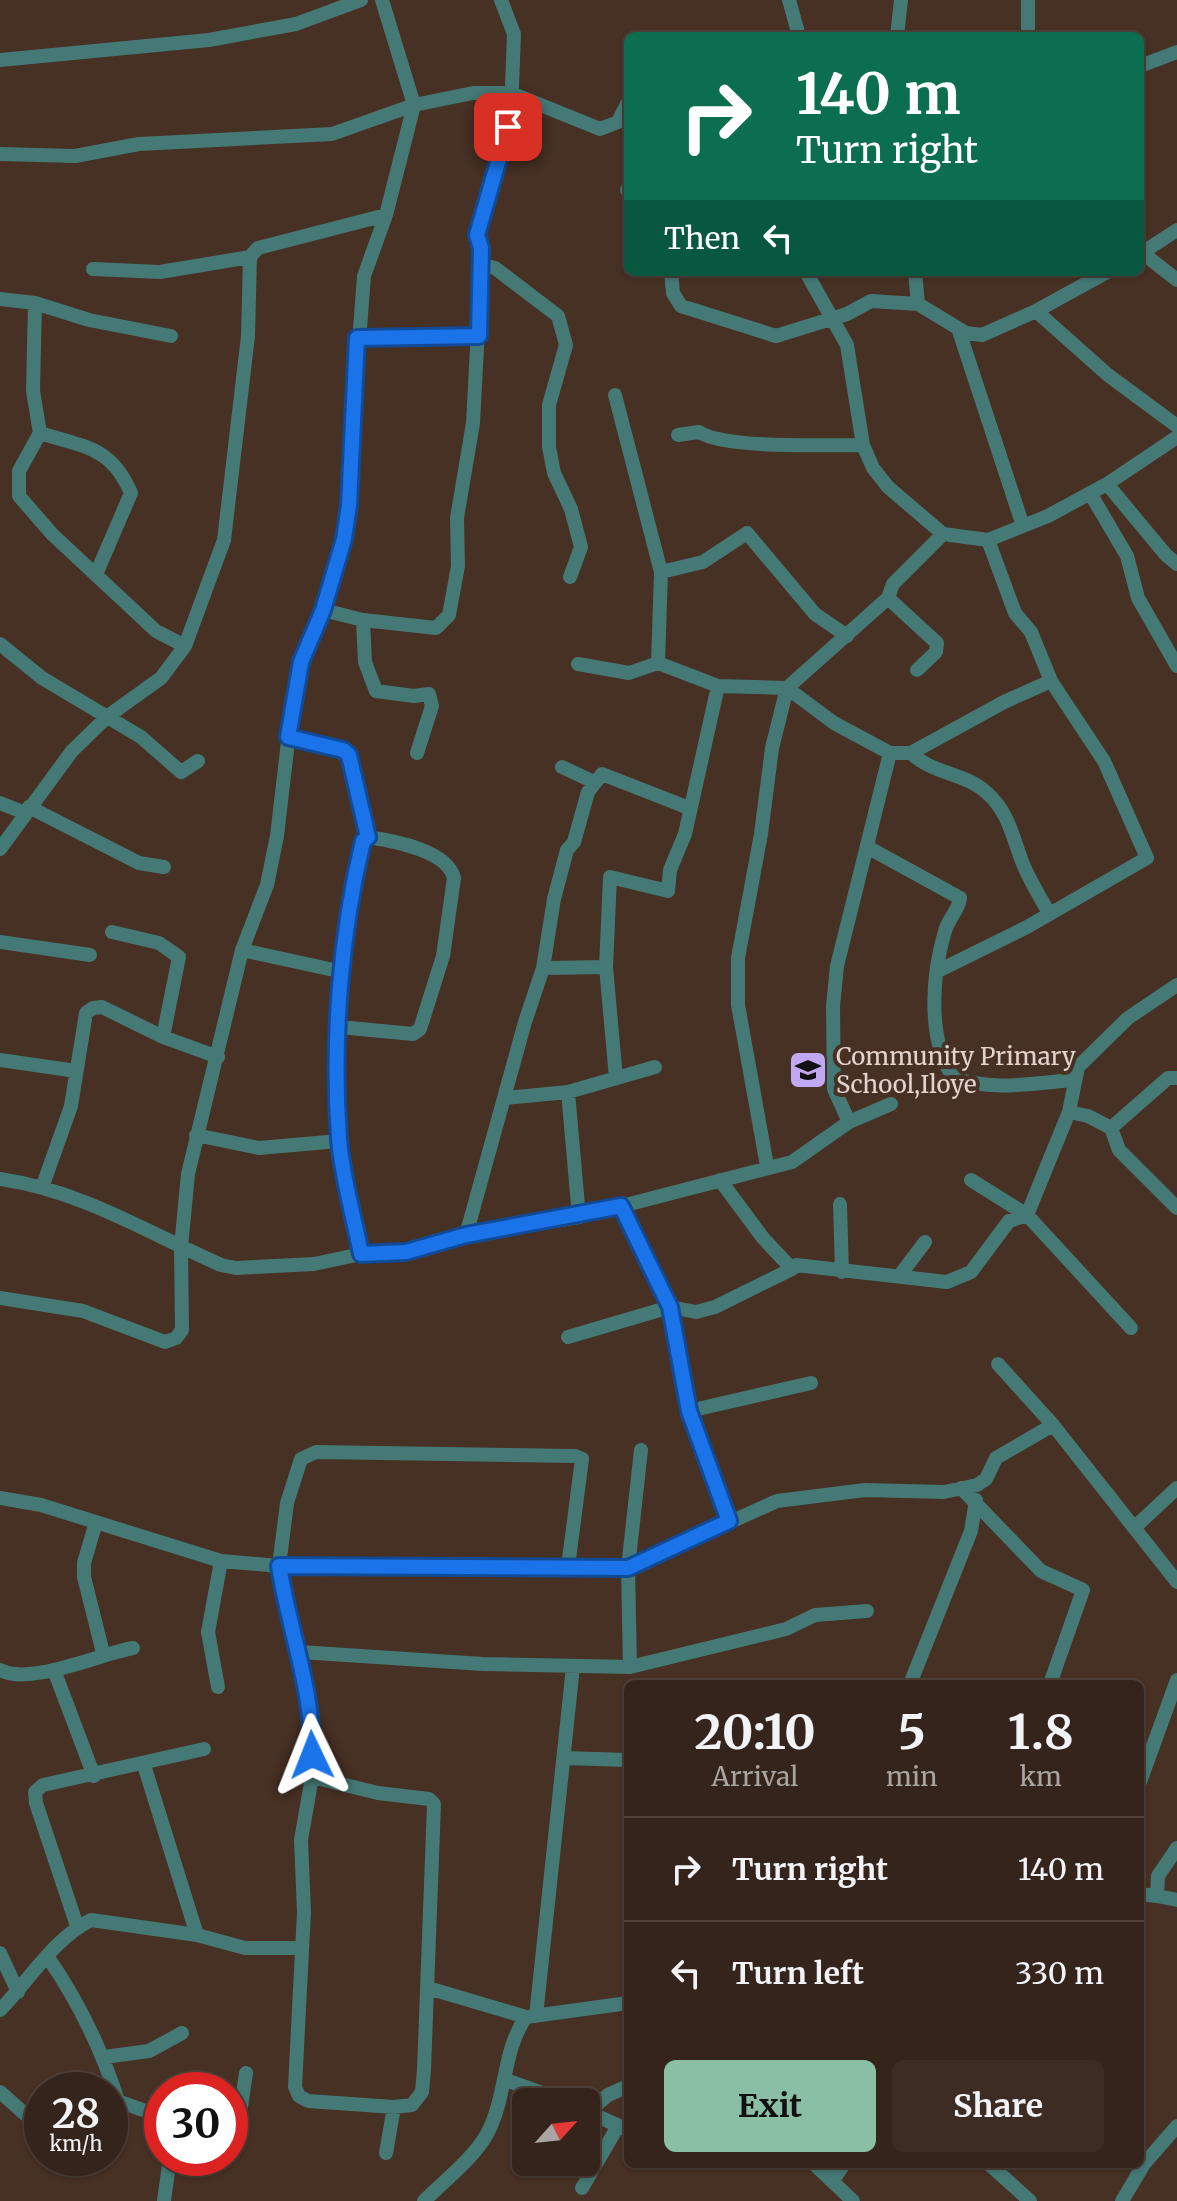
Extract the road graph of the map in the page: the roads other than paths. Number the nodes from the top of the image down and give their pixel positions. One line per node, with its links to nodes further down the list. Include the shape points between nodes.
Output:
1 (361, 0): 11 (street, via 296,24 209,40)
2 (382, 0): 14 (street)
3 (501, 0): 13 (street, via 514,34)
4 (789, 0): 7 (street)
5 (901, 0): 8 (street)
6 (1028, 0): 9 (street)
7 (798, 32)
8 (897, 32)
9 (1028, 32)
10 (1177, 52): 12 (street)
11 (0, 60)
12 (1144, 64)
13 (511, 93): 14 (street, via 473,93); 15 (street, via 600,129 618,122); 22 (street, via 501,160 477,235)
14 (414, 105): 16 (street, via 332,134 139,144 75,156); 17 (street)
15 (624, 110)
16 (0, 154)
17 (386, 215): 21 (street, via 258,248); 37 (street, via 364,276)
18 (1177, 230): 19 (street)
19 (1144, 251)
20 (1144, 255): 28 (street)
21 (250, 257): 23 (street, via 160,272); 58 (street, via 248,336 224,540)
22 (483, 266): 36 (street); 52 (street, via 558,316 566,345 549,405 549,447 581,547)
23 (93, 269)
24 (671, 276): 33 (street, via 681,306 764,334 776,336)
25 (808, 276): 33 (street)
26 (915, 276): 31 (street)
27 (1100, 276): 32 (street)
28 (1177, 280)
29 (0, 299): 30 (street)
30 (35, 303): 35 (street); 40 (street, via 33,391)
31 (918, 304): 33 (street, via 871,301); 34 (street)
32 (1036, 311): 34 (street, via 982,335); 39 (street, via 1108,375)
33 (831, 317): 43 (street, via 850,355)
34 (958, 328): 46 (street)
35 (171, 336)
36 (479, 336): 37 (street); 55 (street, via 449,615 436,628)
37 (357, 338): 54 (street, via 349,505)
38 (615, 395): 51 (street)
39 (1177, 426)
40 (40, 433): 50 (street, via 19,471 19,496 52,534); 50 (street, via 98,451 121,469 131,493)
41 (678, 435): 43 (street, via 699,432 708,438 767,443)
42 (1177, 437): 44 (street)
43 (863, 445): 47 (street, via 888,487)
44 (1107, 484): 45 (street); 49 (street)
45 (1090, 493): 46 (street); 61 (street, via 1127,556 1138,598)
46 (1023, 526): 48 (street)
47 (943, 534): 48 (street); 53 (street, via 893,584)
48 (988, 540): 63 (street, via 1010,603 1031,632)
49 (1177, 564)
50 (97, 572): 58 (street, via 156,631)
51 (661, 572): 56 (street, via 703,562 747,533 815,614); 59 (street)
52 (570, 577)
53 (888, 598): 56 (street); 62 (street, via 937,643 936,652)
54 (323, 610): 55 (street); 67 (street, via 301,662)
55 (363, 620): 68 (street, via 365,662 376,691 429,694 432,706)
56 (847, 636): 65 (street)
57 (0, 644): 66 (street, via 42,678)
58 (185, 646): 66 (street, via 161,678)
59 (658, 663): 60 (street, via 629,673); 64 (street)
60 (578, 664)
61 (1177, 666)
62 (917, 670)
63 (1051, 681): 70 (street); 81 (street, via 1104,761 1147,858)
64 (718, 686): 65 (street); 75 (street)
65 (787, 688): 69 (street, via 834,723); 108 (street, via 772,748 738,958 738,1005)
66 (108, 716): 71 (street, via 181,772); 76 (street, via 72,751)
67 (288, 737): 77 (street, via 349,755); 84 (street, via 267,885)
68 (417, 753)
69 (890, 753): 70 (street); 78 (street)
70 (911, 753): 81 (street, via 927,766 990,794 1012,829)
71 (198, 761)
72 (562, 767): 73 (street)
73 (594, 782): 75 (street, via 602,774); 87 (street, via 567,850)
74 (0, 803): 76 (street)
75 (689, 808): 86 (street, via 668,891 610,877)
76 (27, 810): 79 (street); 80 (street, via 139,863)
77 (368, 837): 89 (street, via 351,888); 91 (street, via 441,857 451,867 443,956 420,1029 413,1034)
78 (869, 848): 88 (street, via 960,898 944,933); 104 (street, via 837,966 833,1006 834,1089)
79 (0, 849)
80 (164, 867)
81 (1049, 913): 88 (street)
82 (112, 932): 92 (street, via 159,943 179,957)
83 (0, 942): 85 (street)
84 (242, 950): 89 (street); 93 (street)
85 (90, 955)
86 (606, 967): 87 (street); 97 (street)
87 (543, 968): 101 (street)
88 (938, 971): 99 (street, via 936,1033 953,1077 965,1083)
89 (343, 972): 91 (street)
90 (1177, 985): 99 (street, via 1128,1018 1078,1067)
91 (339, 1027): 107 (street)
92 (163, 1037): 93 (street); 96 (street, via 102,1007 93,1008 86,1013)
93 (218, 1057): 106 (street)
94 (0, 1060): 96 (street)
95 (655, 1067): 97 (street)
96 (76, 1071): 112 (street, via 71,1106)
97 (616, 1078): 100 (street)
98 (1177, 1078): 105 (street, via 1168,1078)
99 (1073, 1080): 103 (street)
100 (568, 1092): 101 (street); 117 (street)
101 (506, 1098): 118 (street)
102 (891, 1104): 104 (street)
103 (1069, 1112): 105 (street); 116 (street)
104 (849, 1122): 108 (street, via 792,1162)
105 (1111, 1128): 115 (street, via 1119,1150)
106 (196, 1135): 107 (street, via 259,1148); 120 (street)
107 (339, 1141): 121 (street)
108 (767, 1166): 110 (street)
109 (0, 1179): 112 (street)
110 (720, 1180): 114 (street); 122 (street)
111 (971, 1180): 116 (street)
112 (43, 1185): 120 (street, via 98,1205)
113 (840, 1204): 123 (street)
114 (621, 1206): 117 (street); 126 (street)
115 (1177, 1208)
116 (1027, 1215): 124 (street, via 1009,1221 971,1272 947,1282); 127 (street)
117 (579, 1217): 118 (street)
118 (466, 1235): 121 (street, via 406,1252)
119 (925, 1242): 124 (street)
120 (181, 1247): 121 (street, via 236,1268 314,1264); 125 (street, via 182,1330 165,1342 83,1311)
121 (361, 1254)
122 (792, 1269): 123 (street, via 796,1265); 126 (street, via 715,1307 696,1312)
123 (842, 1272): 124 (street)
124 (900, 1275)
125 (0, 1298)
126 (670, 1307): 128 (street); 131 (street)
127 (1131, 1328)
128 (568, 1337)
129 (998, 1364): 132 (street)
130 (811, 1383): 131 (street)
131 (689, 1411): 138 (street)
132 (1053, 1425): 134 (street, via 996,1458 986,1479); 140 (street)
133 (641, 1450): 144 (street)
134 (961, 1488): 137 (street); 138 (street, via 796,1498)
135 (1177, 1488): 140 (street)
136 (0, 1498): 139 (street)
137 (976, 1500): 154 (street, via 971,1531); 155 (street, via 1041,1571 1083,1590)
138 (729, 1521): 144 (street)
139 (96, 1522): 141 (street); 149 (street, via 84,1577)
140 (1134, 1528): 145 (street)
141 (221, 1561): 142 (street); 157 (street, via 208,1632)
142 (279, 1566): 143 (street); 143 (street, via 287,1503 301,1459 316,1452 443,1451 582,1459); 148 (street, via 288,1620)
143 (568, 1567): 144 (street)
144 (628, 1568): 151 (street)
145 (1177, 1582)
146 (867, 1611): 151 (street, via 815,1615 786,1629)
147 (133, 1648): 149 (street)
148 (300, 1652): 150 (street); 164 (street, via 309,1693)
149 (103, 1653): 153 (street)
150 (573, 1667): 151 (street); 159 (street)
151 (630, 1667)
152 (0, 1670): 153 (street, via 9,1675)
153 (54, 1670): 163 (street)
154 (912, 1680)
155 (1051, 1680)
156 (1177, 1680): 162 (street)
157 (218, 1687)
158 (204, 1749): 161 (street)
159 (564, 1758): 160 (street); 178 (street)
160 (624, 1760)
161 (144, 1765): 163 (street); 170 (street)
162 (1144, 1768)
163 (94, 1776): 169 (street, via 43,1785 35,1792)
164 (312, 1777): 171 (street, via 301,1840); 174 (street, via 434,1804)
165 (1177, 1848): 167 (street, via 1158,1876)
166 (1144, 1894): 167 (street)
167 (1157, 1896): 168 (street)
168 (1177, 1900)
169 (77, 1926): 170 (street, via 91,1920); 173 (street)
170 (197, 1935): 171 (street, via 245,1948)
171 (300, 1948): 186 (street, via 295,2087 299,2096)
172 (0, 1953): 175 (street)
173 (47, 1956): 175 (street); 180 (street, via 79,2003)
174 (428, 1988): 178 (street); 186 (street, via 422,2092 412,2105)
175 (18, 1992): 177 (street)
176 (624, 2004): 178 (street)
177 (0, 2010)
178 (531, 2017): 181 (street, via 511,2046)
179 (182, 2033): 180 (street, via 149,2051)
180 (104, 2057): 187 (street, via 118,2101)
181 (506, 2080): 182 (street); 202 (street, via 487,2135)
182 (529, 2088)
183 (624, 2088): 185 (street)
184 (0, 2092): 188 (street)
185 (600, 2101)
186 (394, 2107): 192 (street)
187 (144, 2110)
188 (24, 2113)
189 (600, 2118): 191 (street)
190 (1177, 2126): 193 (street)
191 (623, 2128): 200 (street)
192 (386, 2153)
193 (1144, 2164)
194 (819, 2168): 199 (street)
195 (841, 2168): 199 (street)
196 (993, 2168): 204 (street)
197 (1142, 2168): 205 (street)
198 (167, 2176): 201 (street)
199 (833, 2180): 203 (street)
200 (582, 2188)
201 (164, 2201)
202 (424, 2201)
203 (853, 2201)
204 (1030, 2201)
205 (1122, 2201)

